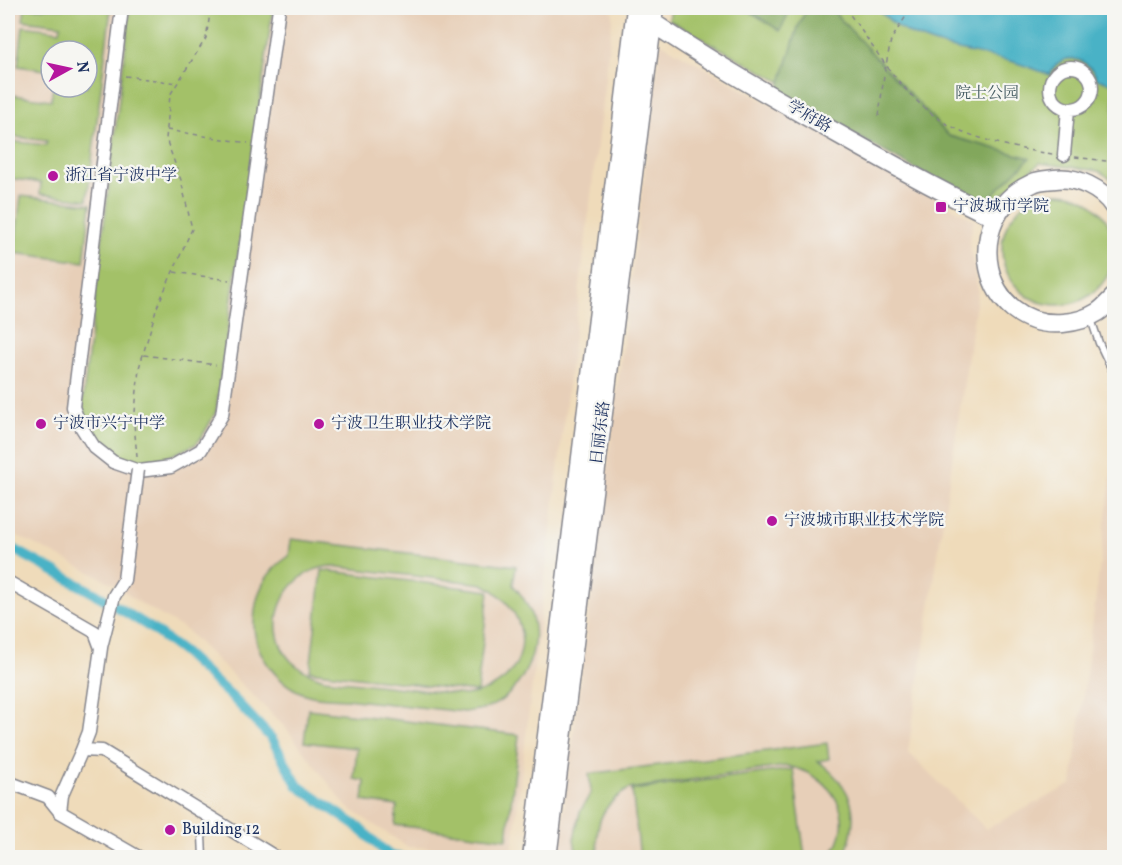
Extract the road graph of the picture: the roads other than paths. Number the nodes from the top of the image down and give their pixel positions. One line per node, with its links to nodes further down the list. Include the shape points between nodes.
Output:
1 (122, 8): 2 (street, via 73,407 94,447 113,462 139,471 171,467 201,450 222,415)
2 (279, 8)
3 (634, 9): 4 (main road, 学府路); 22 (main road, 日丽东路)
4 (653, 15): 8 (main road, 学府路, via 692,49 945,194); 23 (main road, 日丽东路)
5 (1068, 109): 6 (street)
6 (1064, 155)
7 (1114, 207): 8 (main road, via 1110,199 1087,184 1061,178 1034,182 1011,195)
8 (994, 217): 10 (main road, via 987,239 987,263 994,286 1009,305 1029,318 1052,324)
9 (1114, 297): 10 (main road)
10 (1090, 316): 11 (lane)
11 (1114, 374)
12 (138, 474): 14 (street, via 124,580 114,596)
13 (8, 582): 14 (street, via 95,632)
14 (100, 648): 15 (street, via 89,732)
15 (82, 750): 17 (street, via 62,795); 18 (street, via 102,751)
16 (8, 782): 17 (street, via 48,797)
17 (60, 812): 19 (street)
18 (222, 824): 20 (lane, via 202,835); 21 (street)
19 (140, 858)
20 (203, 858)
21 (277, 858)
22 (532, 858)
23 (547, 858)

